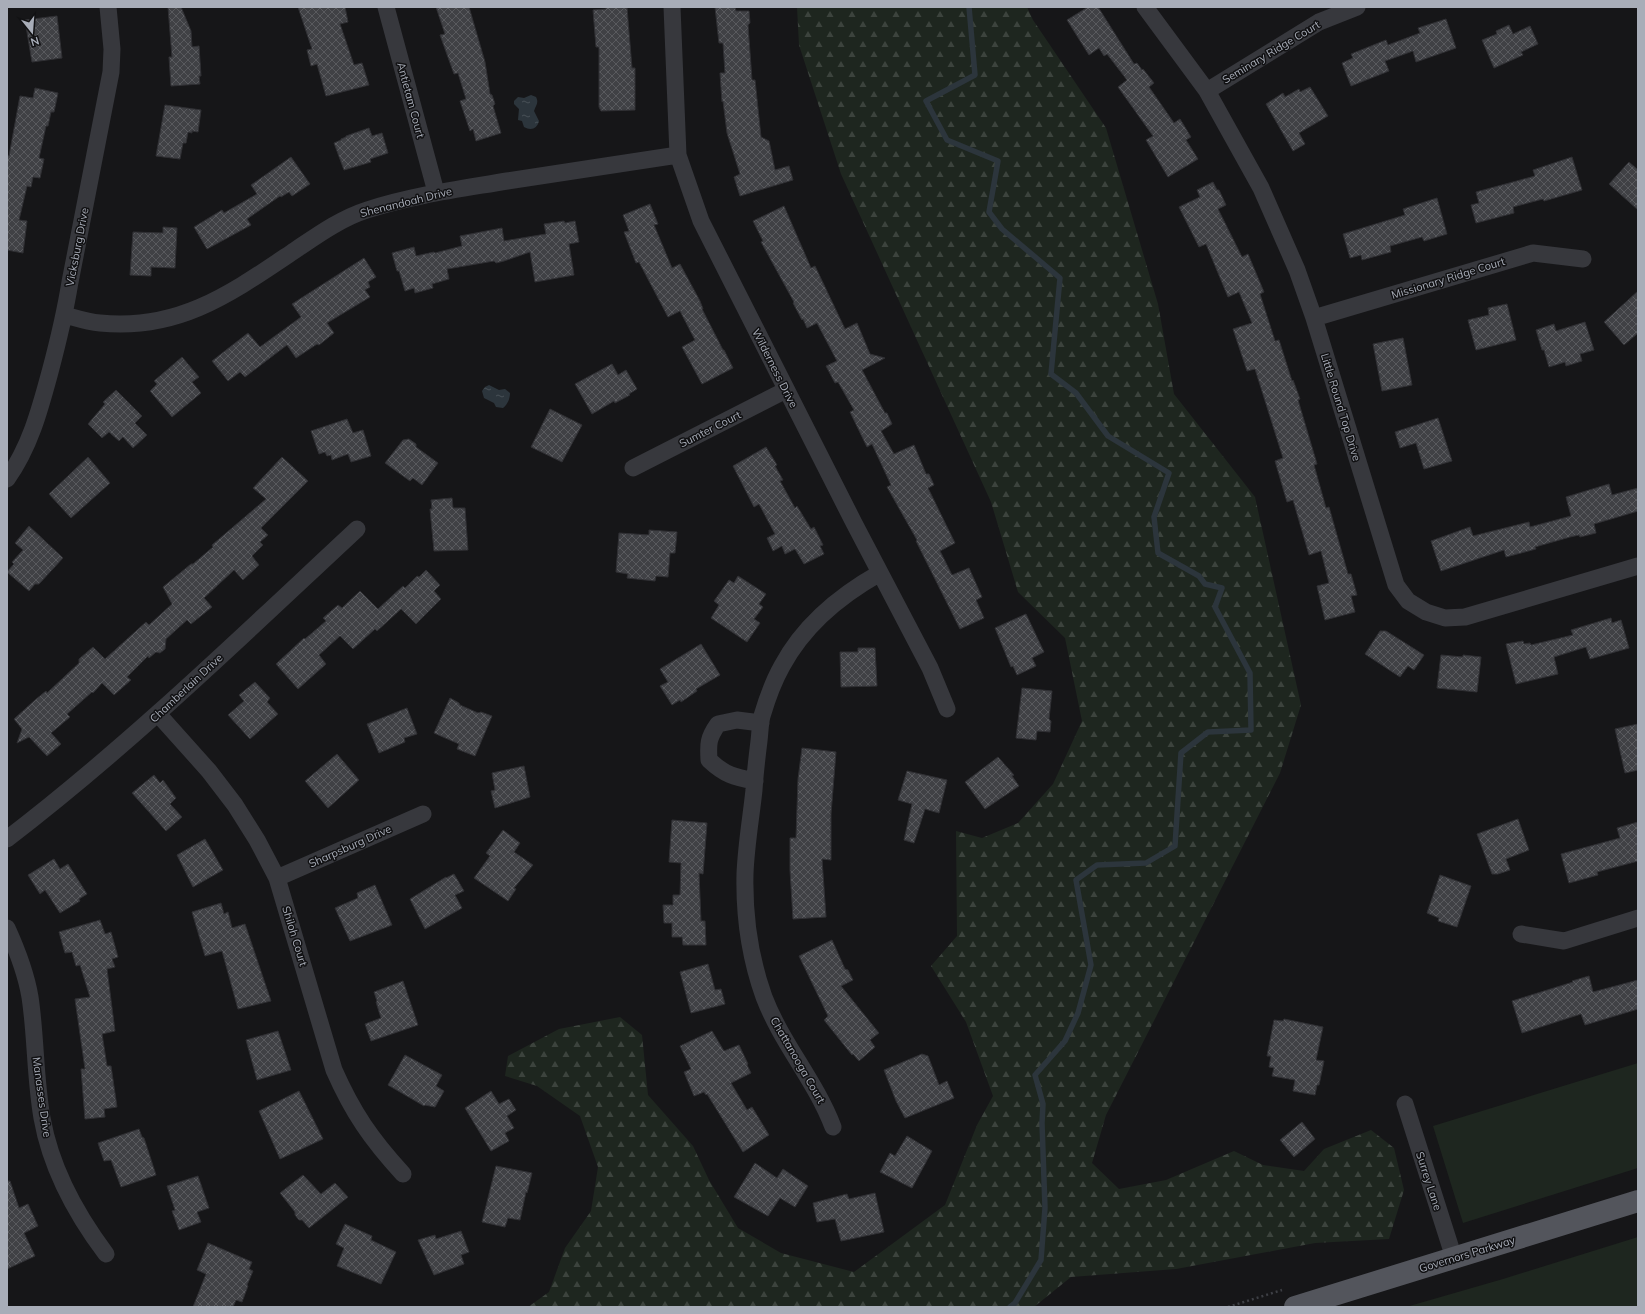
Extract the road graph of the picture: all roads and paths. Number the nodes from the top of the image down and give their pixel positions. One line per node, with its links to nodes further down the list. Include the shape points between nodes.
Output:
1 (108, 7): 10 (street, Vicksburg Drive, via 112,72)
2 (386, 7): 8 (street, Antietam Court)
3 (672, 7): 7 (street, Wilderness Drive)
4 (1145, 7): 6 (street, Little Round Top Drive)
5 (1357, 7): 6 (street, Seminary Ridge Court, via 1319,22)
6 (1207, 91): 11 (street, Little Round Top Drive, via 1261,188 1297,270)
7 (678, 155): 8 (street, Shenandoah Drive); 12 (street, Wilderness Drive, via 701,221)
8 (436, 192): 10 (street, Shenandoah Drive, via 366,210 342,220 230,293 189,312 167,319 121,324 98,323)
9 (1583, 259): 11 (street, Missionary Ridge Court, via 1533,253)
10 (65, 315): 14 (street, Vicksburg Drive, via 34,428)
11 (1314, 318): 16 (street, Little Round Top Drive, via 1396,585 1408,601 1426,612 1445,618 1465,617)
12 (786, 390): 13 (street, Sumter Court); 17 (street, Wilderness Drive)
13 (633, 468)
14 (7, 479)
15 (357, 529): 19 (street, Chamberlain Drive)
16 (1638, 566)
17 (880, 573): 18 (street, Wilderness Drive, via 930,668); 20 (street, Chattanooga Court, via 833,603 796,643 770,691)
18 (947, 709)
19 (158, 714): 23 (street, Chamberlain Drive, via 96,768); 24 (street, Shiloh Court, via 209,771 235,805)
20 (761, 723): 21 (street, Chattanooga Court); 21 (street, via 737,720 718,724 708,743 708,760 720,771 737,778)
21 (755, 781): 29 (street, Chattanooga Court, via 745,873 747,921 755,967 764,997 777,1026 817,1091)
22 (423, 814): 24 (street, Sharpsburg Drive)
23 (7, 839)
24 (277, 878): 30 (street, Shiloh Court, via 334,1070 363,1126)
25 (1638, 918): 27 (street, via 1564,941)
26 (7, 928): 32 (street, Manasses Drive, via 16,946 30,997 42,1118 49,1148 72,1204)
27 (1522, 934)
28 (1405, 1104): 33 (street, Surrey Lane)
29 (833, 1127)
30 (403, 1174)
31 (1638, 1201): 33 (main road, Governors Parkway)
32 (106, 1254)
33 (1454, 1258): 34 (main road, Governors Parkway)
34 (1295, 1307)

